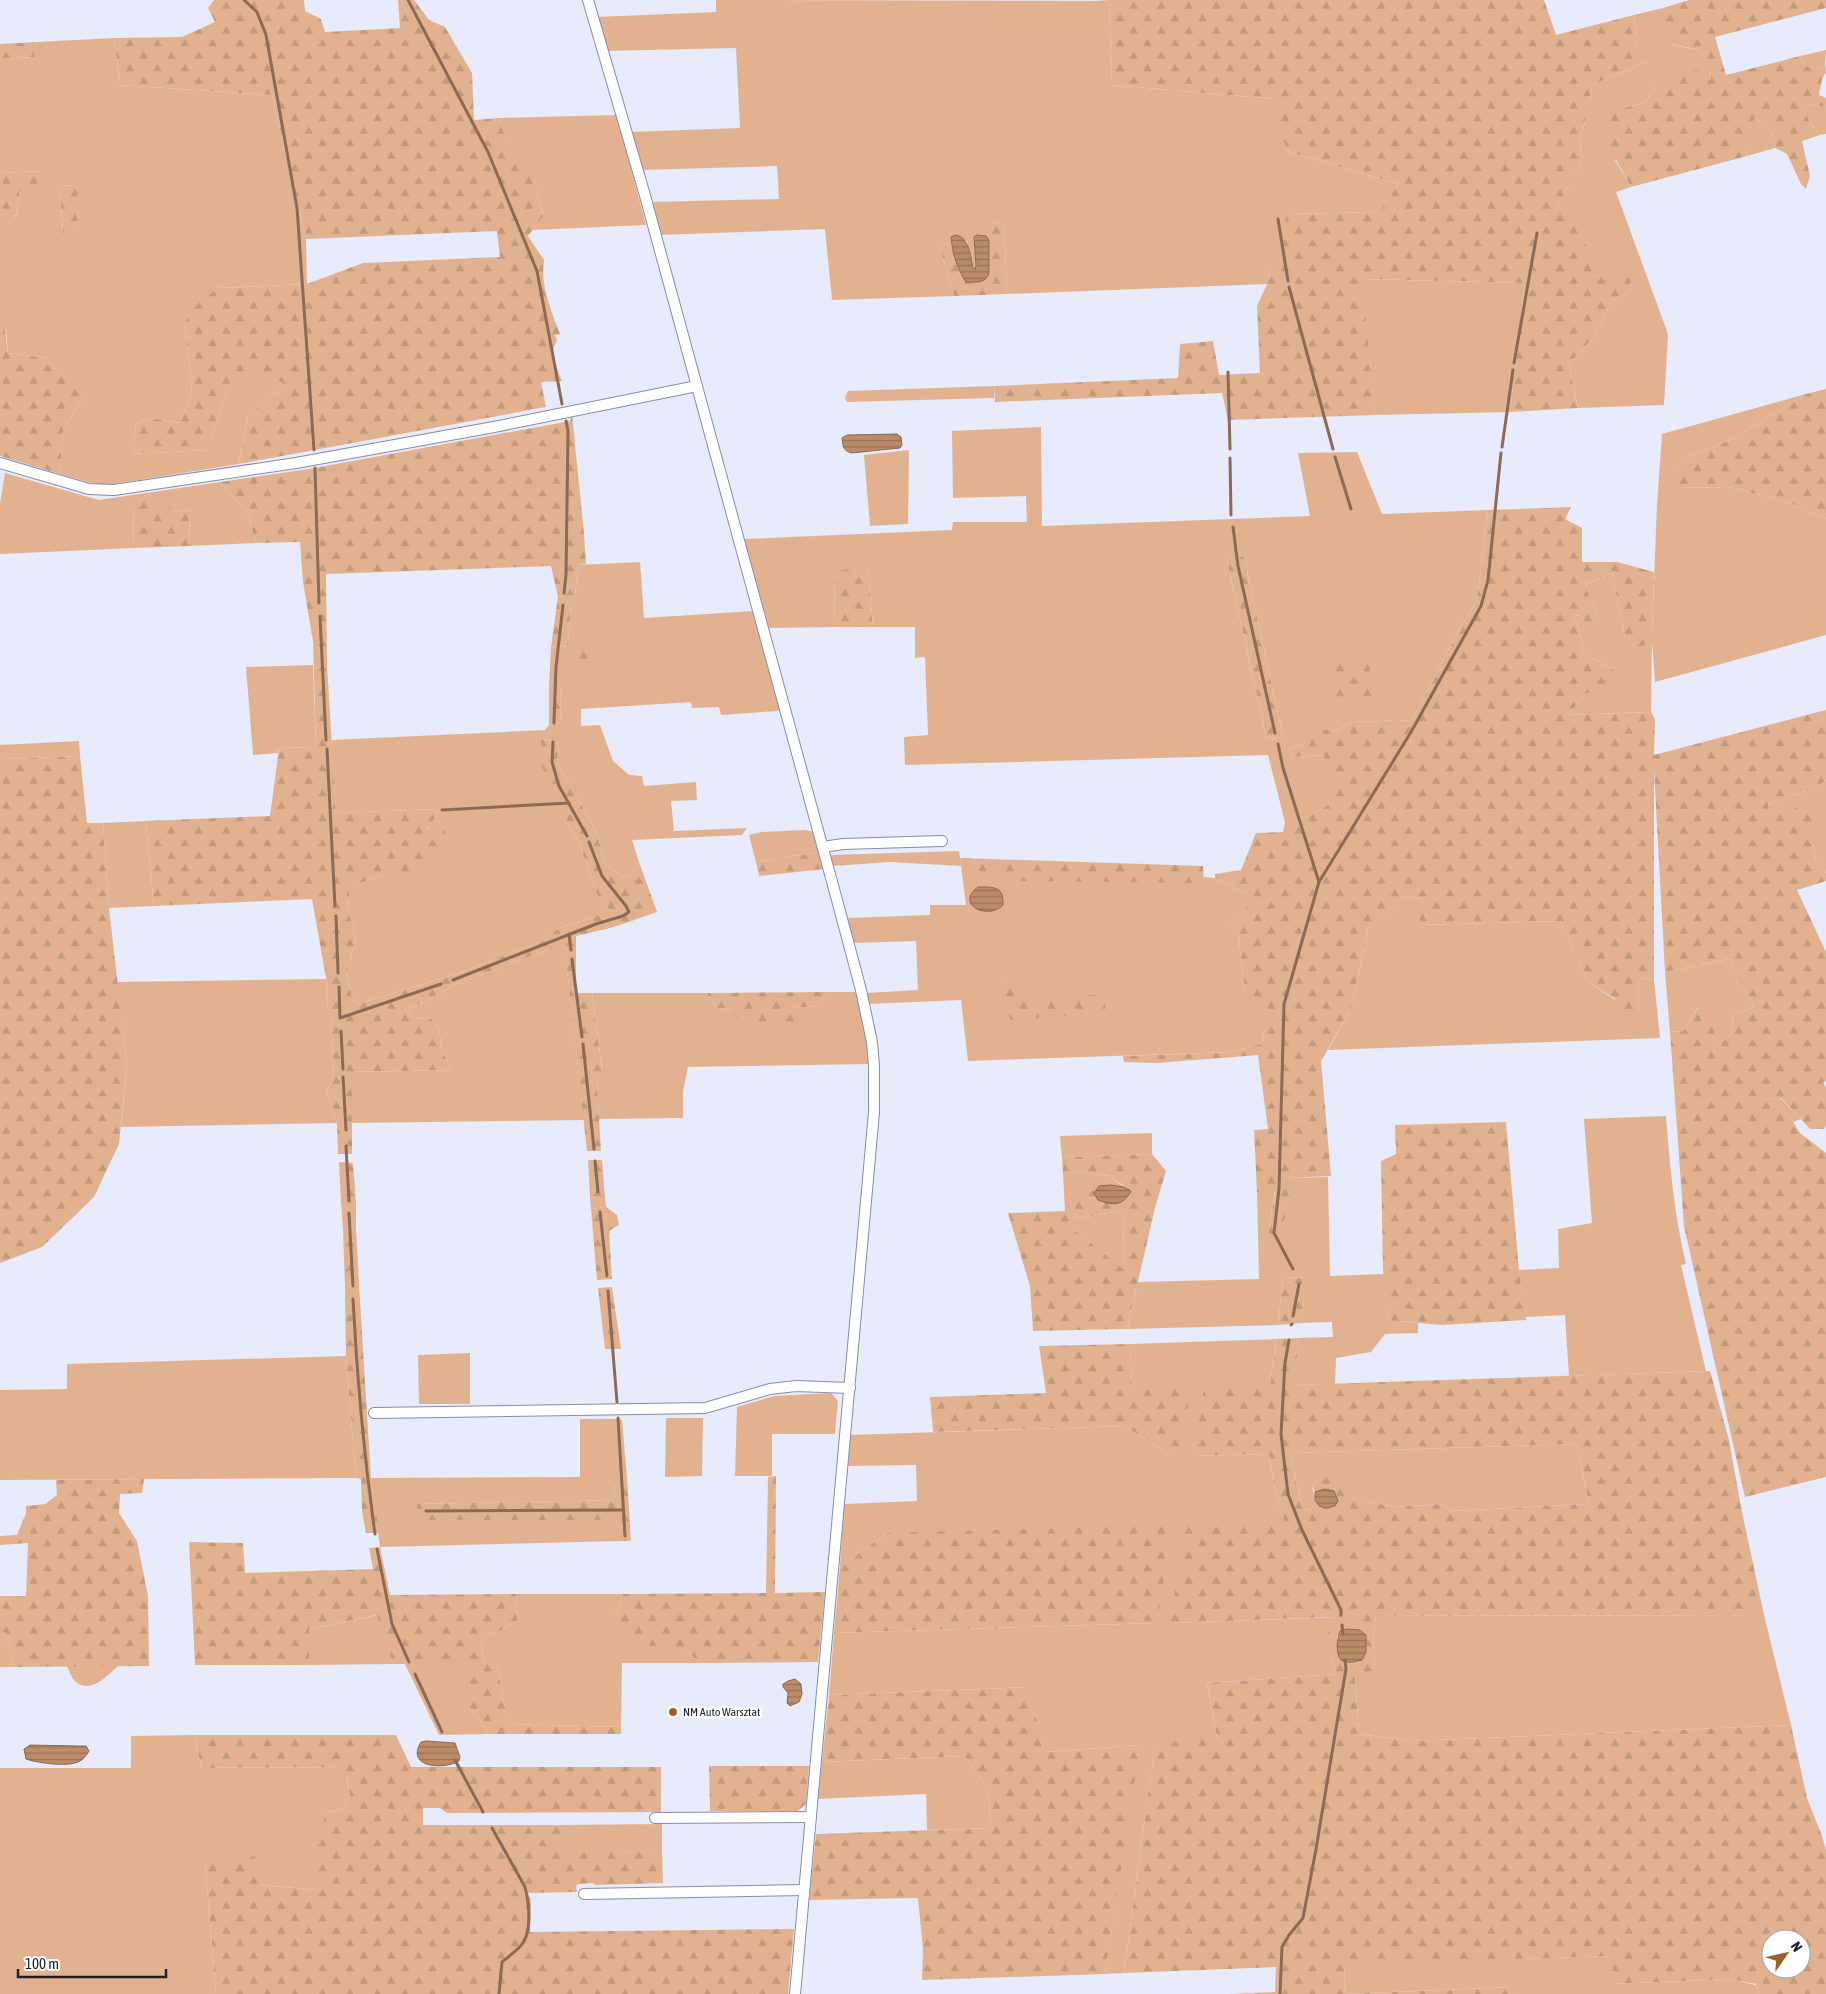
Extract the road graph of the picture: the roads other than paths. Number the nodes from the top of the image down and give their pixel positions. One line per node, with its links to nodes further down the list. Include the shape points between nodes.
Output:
1 (588, 0): 2 (street)
2 (697, 386): 3 (street, via 513,424 305,461 114,490 89,489); 5 (street)
3 (0, 463)
4 (942, 841): 5 (street, via 843,844)
5 (823, 848): 6 (street, via 861,990 874,1060 874,1112)
6 (850, 1388): 7 (street, via 796,1386 770,1389 705,1408); 8 (street)
7 (374, 1413)
8 (811, 1817): 9 (street); 10 (street)
9 (655, 1818)
10 (804, 1890): 11 (street); 12 (street)
11 (584, 1894)
12 (795, 1994)

